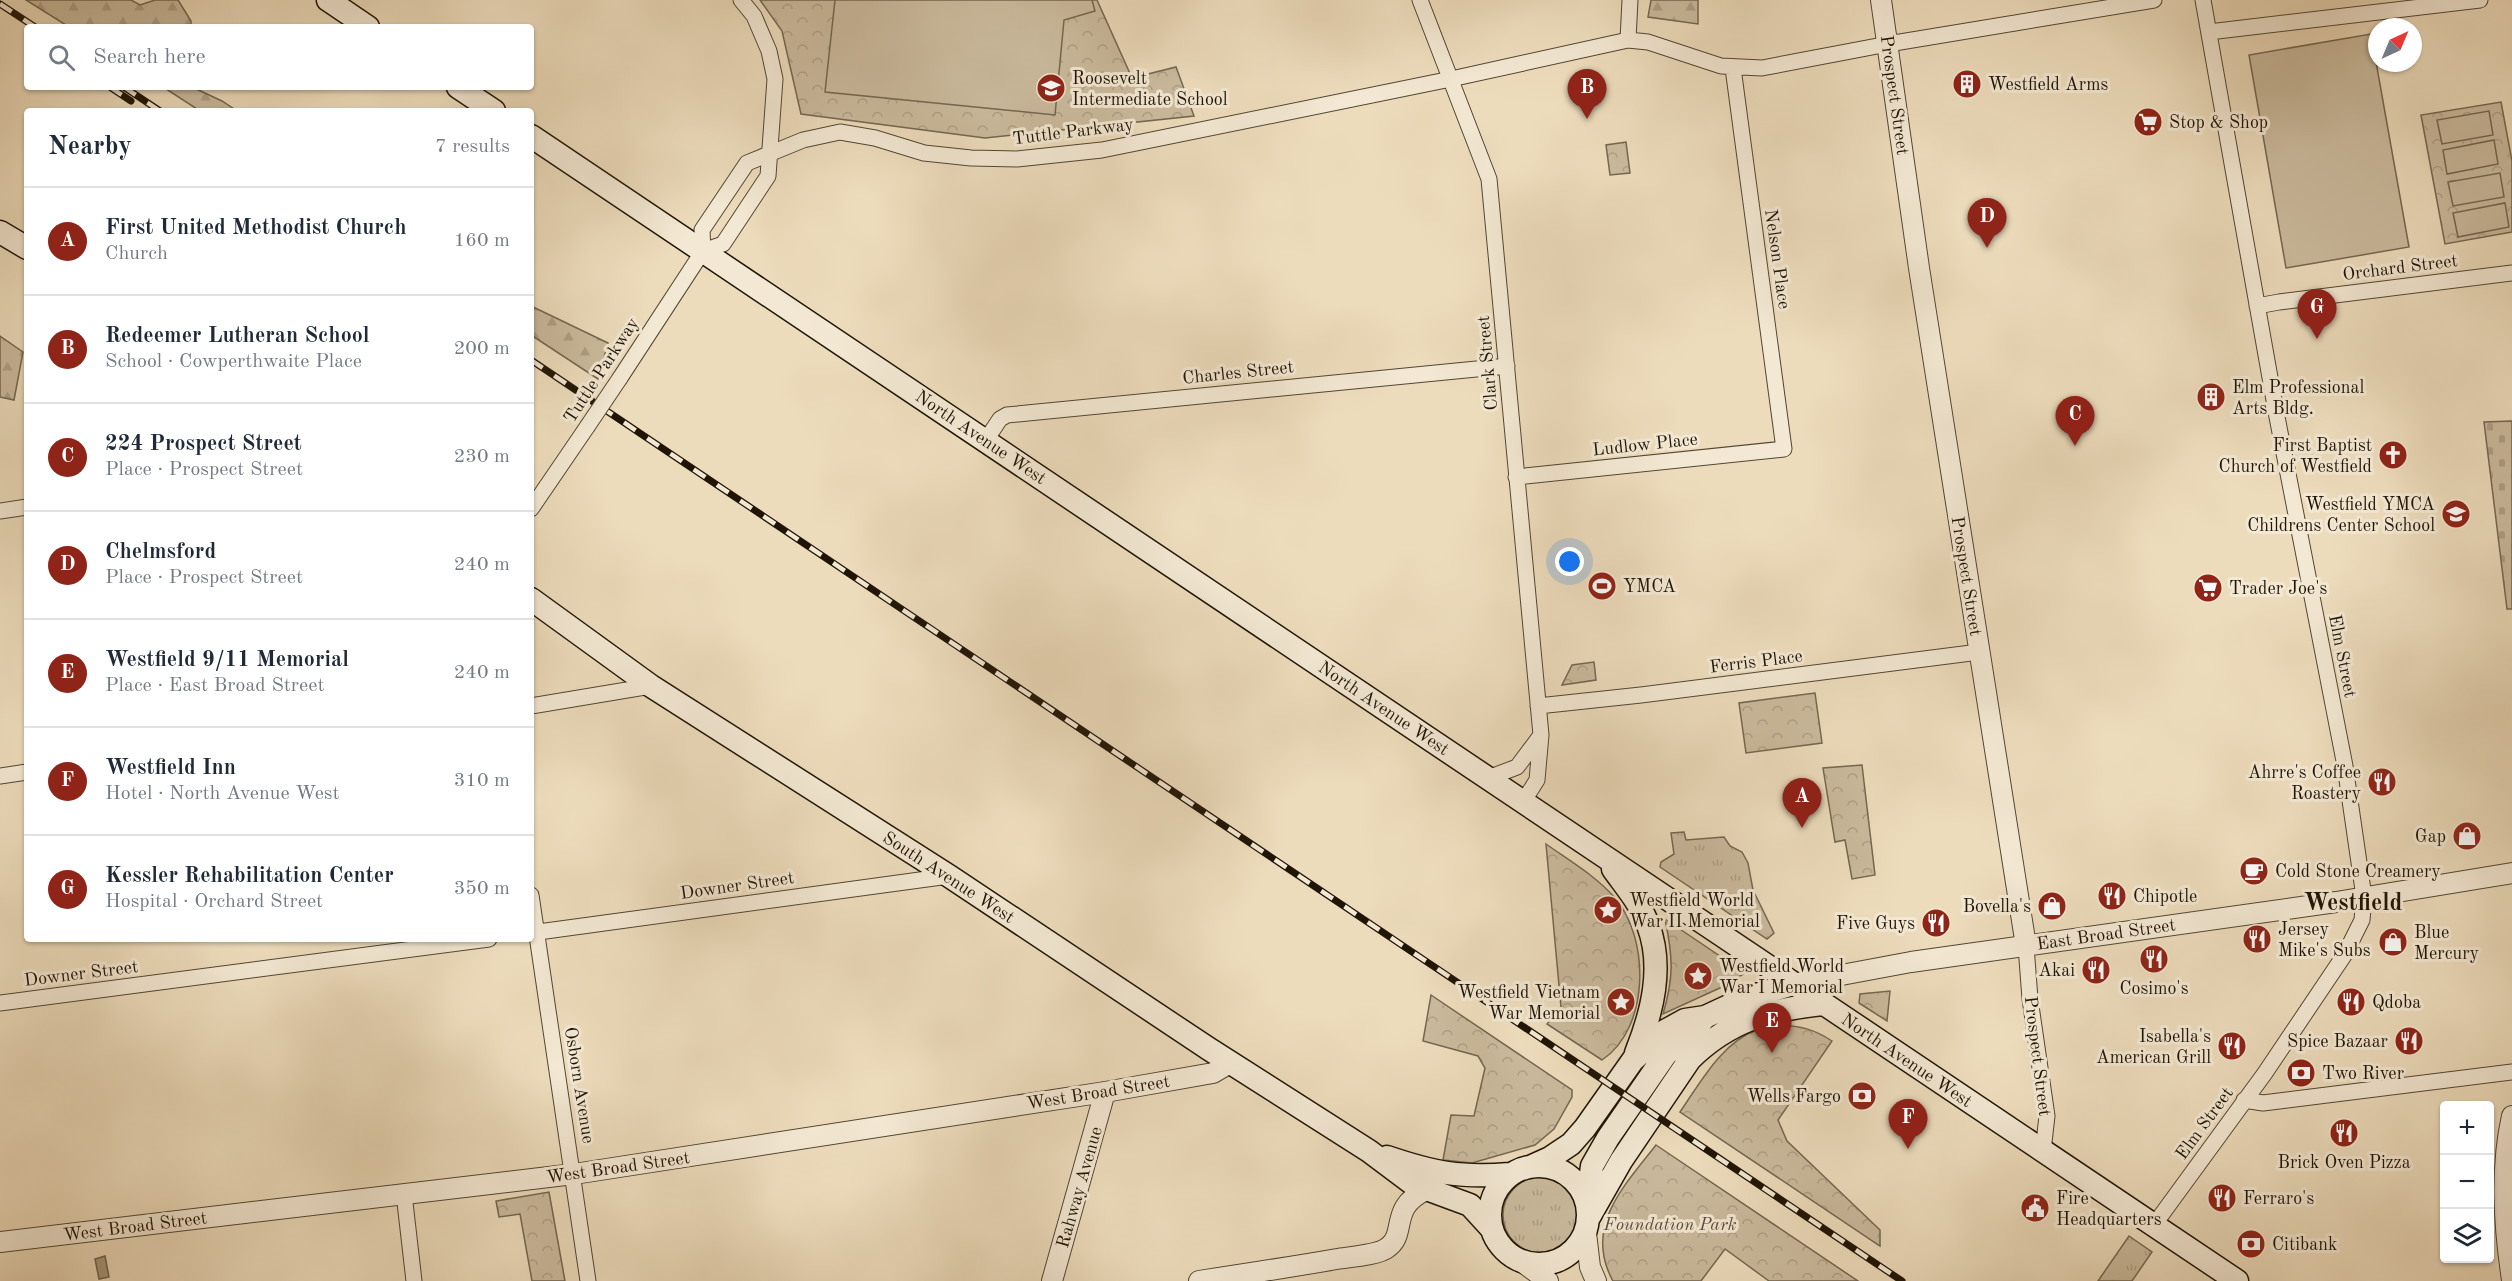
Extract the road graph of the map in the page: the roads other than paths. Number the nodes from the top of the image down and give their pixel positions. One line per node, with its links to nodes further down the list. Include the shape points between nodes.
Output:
1 (328, 0): 9 (main road)
2 (741, 0): 18 (street, Tuttle Parkway, via 754,16 769,51 775,79)
3 (1420, 0): 14 (street, Clark Street)
4 (1630, 0): 11 (street)
5 (1881, 0): 12 (street, Prospect Street)
6 (2154, 0): 12 (street)
7 (2203, 0): 10 (street, Elm Street)
8 (2480, 0): 10 (street)
9 (364, 24)
10 (2209, 32): 23 (street, Elm Street)
11 (1628, 40): 13 (street, via 1648,42); 14 (street, Tuttle Parkway)
12 (1888, 44): 13 (street, via 1762,68); 32 (street, Prospect Street)
13 (1733, 68): 26 (street, Nelson Place, via 1784,449)
14 (1451, 79): 18 (street, Tuttle Parkway, via 1102,150 1017,159 971,158 924,153 840,132); 24 (street, Clark Street, via 1489,179)
15 (462, 90): 16 (main road)
16 (490, 108)
17 (534, 138): 21 (main road, North Avenue West)
18 (771, 152): 21 (street, Tuttle Parkway, via 768,176 723,244); 21 (street, Tuttle Parkway, via 747,163 702,230)
19 (0, 232): 20 (main road)
20 (24, 246)
21 (702, 251): 25 (main road, North Avenue West); 28 (street, Tuttle Parkway, bridge)
22 (2512, 273): 23 (street, Orchard Street)
23 (2257, 306): 44 (street, Elm Street, via 2345,766)
24 (1507, 366): 25 (street, Charles Street, via 1007,415); 27 (street, Clark Street)
25 (986, 440): 39 (main road, North Avenue West)
26 (1778, 450): 27 (street, Ludlow Place)
27 (1516, 477): 35 (street, Clark Street)
28 (534, 505)
29 (24, 507): 30 (street)
30 (0, 511)
31 (534, 601): 33 (main road, South Avenue West)
32 (1979, 652): 35 (street, Ferris Place); 47 (street, Prospect Street)
33 (651, 686): 34 (street); 43 (main road, South Avenue West)
34 (534, 706)
35 (1538, 706): 36 (street, Clark Street)
36 (1541, 735): 39 (street, via 1517,767); 40 (street, Clark Street, via 1537,780)
37 (24, 772): 38 (street)
38 (0, 776)
39 (1488, 778): 40 (main road, North Avenue West)
40 (1523, 802): 41 (main road, North Avenue West)
41 (1601, 854): 48 (main road, North Avenue West); 52 (main road, via 1642,911 1655,958 1652,1003)
42 (2512, 873): 44 (street, East Broad Street)
43 (949, 876): 45 (street, Downer Street); 53 (main road, South Avenue West)
44 (2364, 897): 47 (street, East Broad Street); 56 (street, Elm Street, via 2362,920 2345,954)
45 (534, 933): 61 (street, Osborn Avenue)
46 (466, 942): 49 (street, Downer Street)
47 (2026, 946): 48 (street, East Broad Street); 59 (street, Prospect Street, via 2047,1116)
48 (1793, 984): 50 (main road, North Avenue West); 51 (main road, East Broad Street, via 1746,998)
49 (0, 1003)
50 (1822, 1004): 59 (main road, North Avenue West); 64 (main road, via 1759,1015 1700,1049)
51 (1705, 1017): 52 (main road, East Broad Street, via 1684,1020 1665,1031); 64 (main road, East Broad Street, via 1666,1054 1608,1138 1592,1166)
52 (1633, 1060): 60 (main road, East Broad Street, via 1577,1138 1550,1158)
53 (1230, 1063): 55 (street, West Broad Street, via 1212,1073); 58 (main road, South Avenue West)
54 (2512, 1072): 56 (street, via 2262,1103)
55 (1105, 1092): 61 (street, West Broad Street); 72 (street, Rahway Avenue)
56 (2244, 1100): 65 (street, Elm Street)
57 (2512, 1116): 69 (street, via 2504,1186)
58 (1369, 1151): 60 (main road, South Avenue West, via 1439,1173 1469,1176); 62 (main road, South Avenue West)
59 (2043, 1151): 65 (main road, North Avenue West)
60 (1520, 1170): 64 (main road, via 1549,1167 1564,1173 1576,1183); 66 (main road, via 1492,1199)
61 (574, 1174): 63 (street, West Broad Street); 71 (street, Osborn Avenue)
62 (1426, 1190): 66 (main road, South Avenue West, via 1470,1205); 73 (street, via 1412,1197 1404,1208 1395,1239 1386,1249)
63 (404, 1194): 67 (street, West Broad Street); 70 (street)
64 (1587, 1219): 68 (main road, via 1574,1250 1556,1262); 75 (street, via 1590,1267)
65 (2154, 1225): 76 (main road, North Avenue West)
66 (1491, 1228): 68 (main road, via 1506,1251)
67 (0, 1242)
68 (1521, 1261): 74 (street)
69 (2512, 1280)
70 (414, 1281)
71 (588, 1281)
72 (1052, 1281)
73 (1199, 1281)
74 (1548, 1281)
75 (1596, 1281)
76 (2237, 1281)

